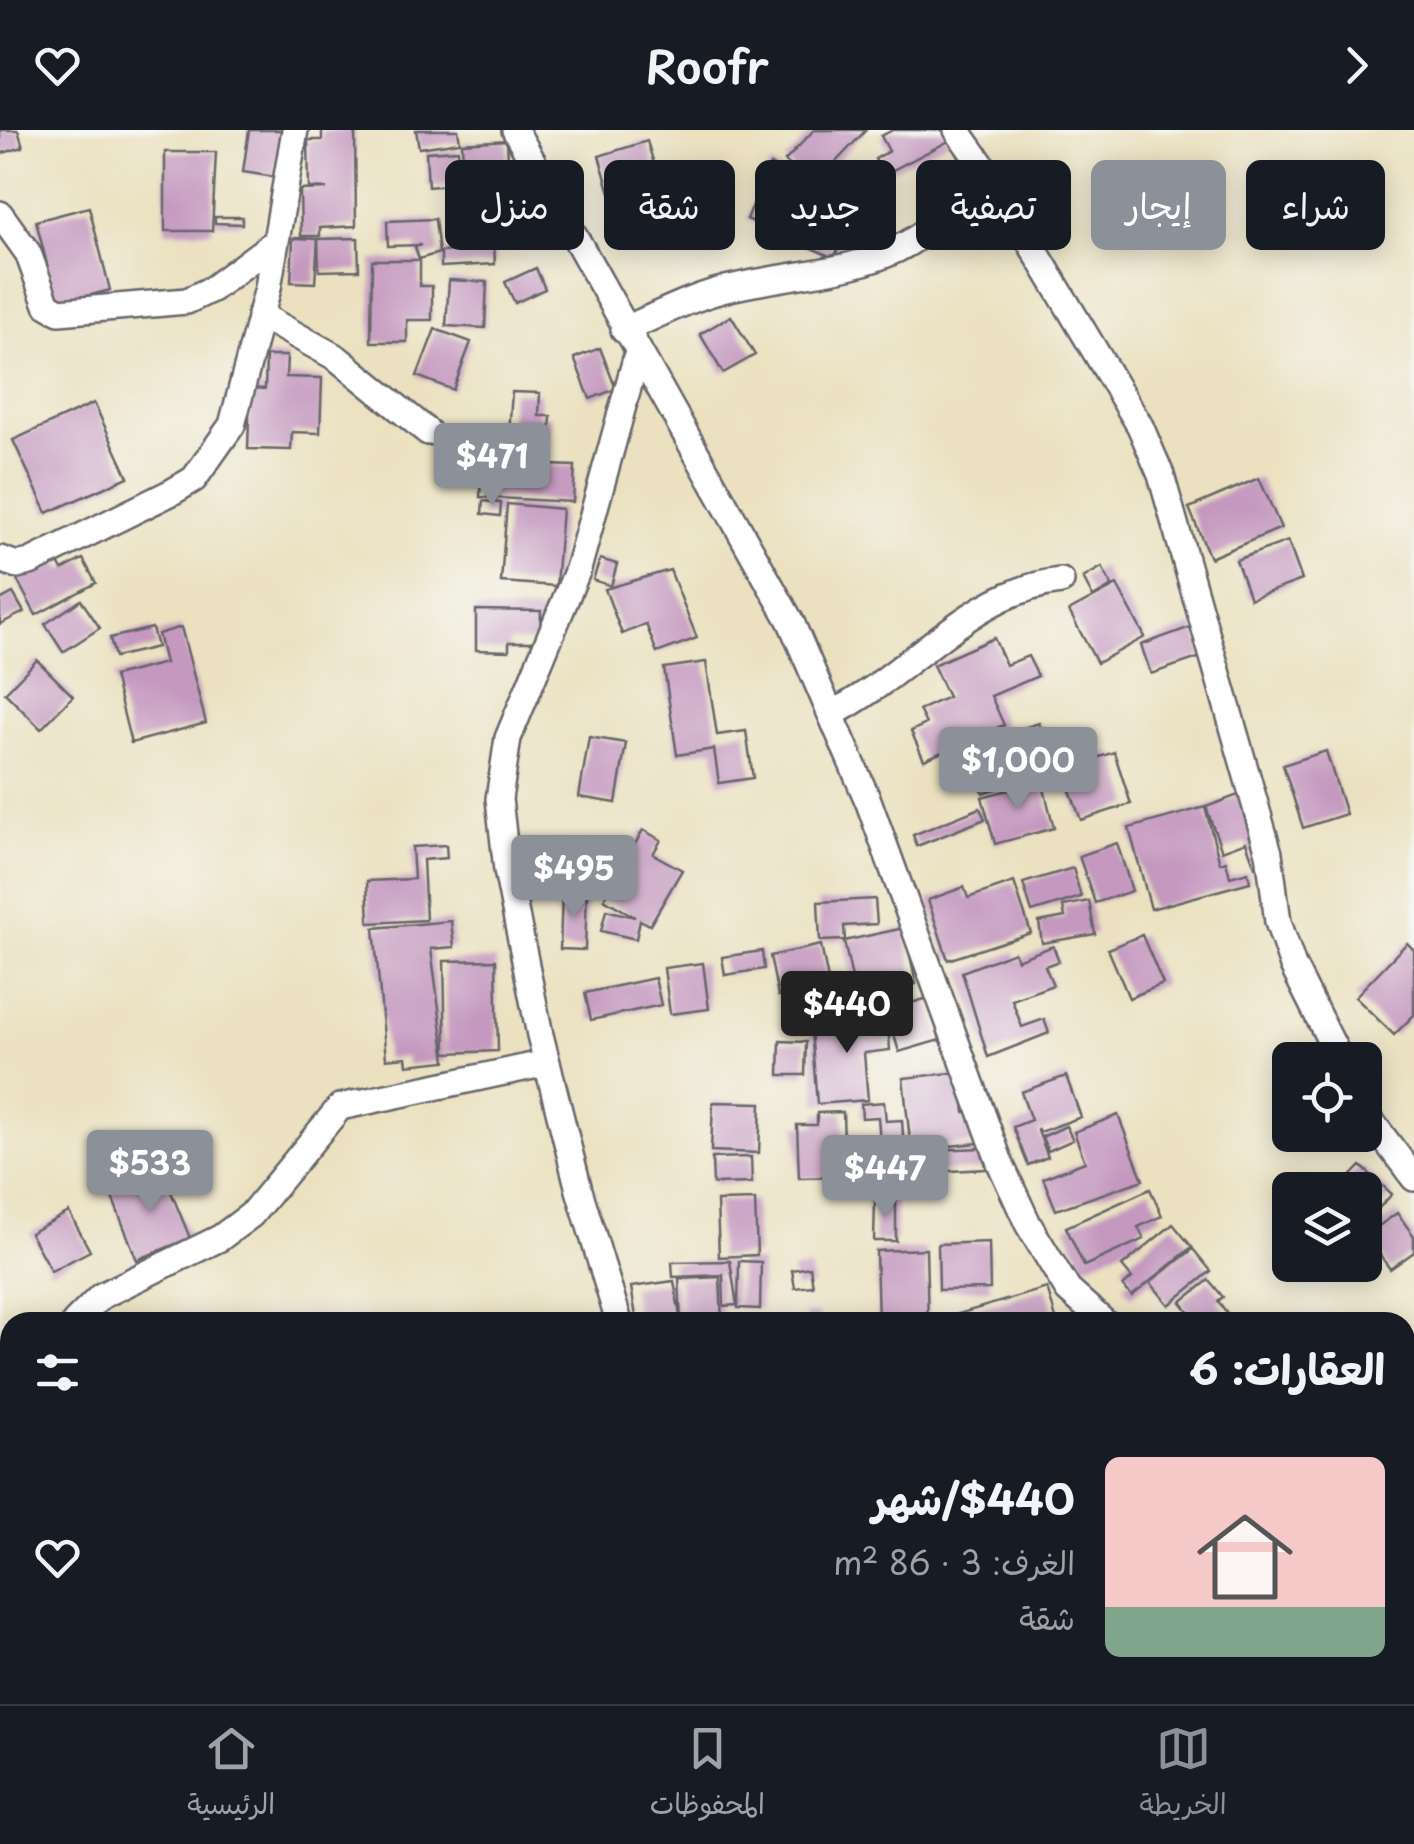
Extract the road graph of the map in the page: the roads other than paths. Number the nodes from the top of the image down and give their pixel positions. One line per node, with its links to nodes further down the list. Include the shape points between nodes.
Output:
1 (295, 130): 7 (street)
2 (515, 130): 10 (street)
3 (956, 130): 4 (street)
4 (978, 160)
5 (0, 214): 7 (street, via 28,253 47,305 59,312 187,301)
6 (916, 238): 10 (street, via 846,268 723,290)
7 (275, 242): 9 (street)
8 (1033, 250): 16 (street, via 1140,426 1161,474 1269,854 1278,922)
9 (260, 315): 12 (street, via 337,358); 13 (street, via 232,425 194,479 30,562)
10 (624, 330): 11 (street)
11 (637, 354): 15 (street, via 791,622); 17 (street, via 578,569 502,766 498,799 507,870)
12 (428, 432)
13 (0, 559)
14 (1061, 581): 15 (street, via 1004,596 862,699)
15 (831, 714): 22 (street, via 1000,1163 1068,1290)
16 (1331, 1042)
17 (547, 1063): 20 (street, via 340,1107 251,1215 220,1238 101,1296); 21 (street)
18 (1382, 1135): 19 (street)
19 (1414, 1178)
20 (85, 1312)
21 (616, 1312)
22 (1093, 1312)

